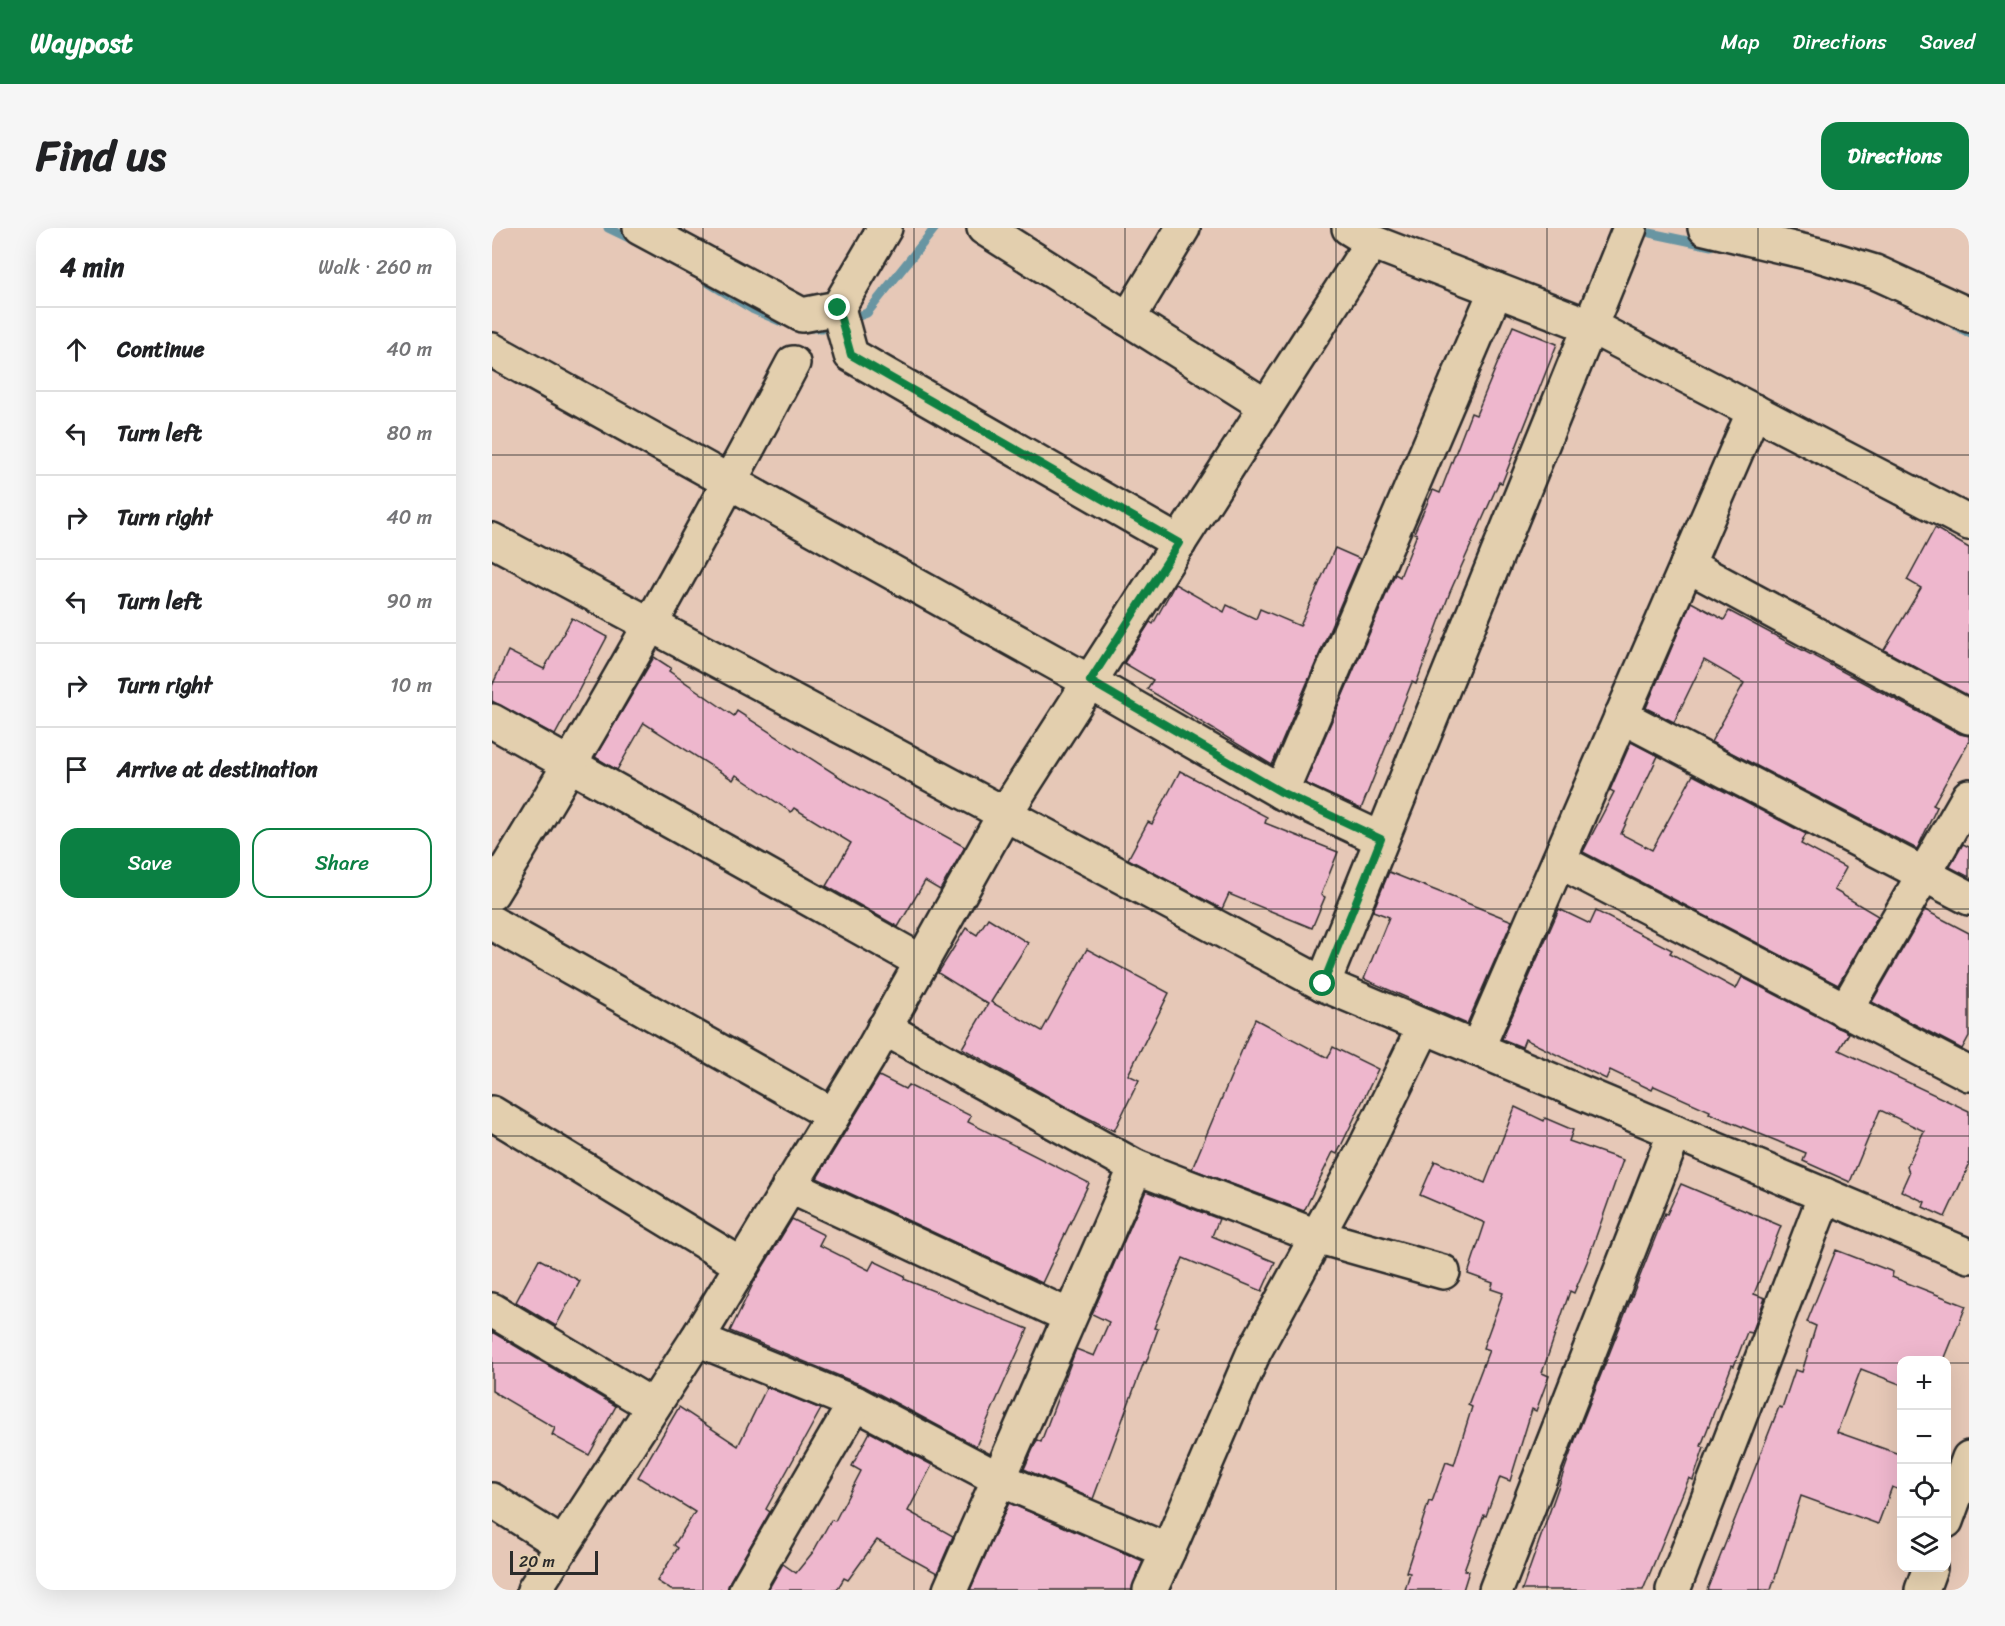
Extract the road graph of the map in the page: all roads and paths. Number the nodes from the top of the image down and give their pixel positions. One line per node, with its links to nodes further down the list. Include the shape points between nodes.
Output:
1 (640, 228): 9 (street, via 802,315)
2 (885, 228): 9 (street)
3 (984, 228): 11 (street)
4 (1183, 228): 11 (street)
5 (1630, 228): 12 (street)
6 (1705, 228): 10 (street, via 1875,272)
7 (1360, 235): 8 (street); 15 (street)
8 (1496, 290): 12 (street); 28 (street)
9 (838, 308): 20 (street, via 851,355)
10 (1969, 315)
11 (1128, 319): 15 (street)
12 (1590, 326): 16 (street); 31 (street)
13 (492, 350): 17 (street)
14 (793, 363): 17 (street)
15 (1266, 406): 20 (street)
16 (1754, 411): 18 (street); 21 (street)
17 (730, 482): 22 (street); 23 (street)
18 (1969, 523)
19 (492, 540): 22 (street)
20 (1179, 543): 23 (street)
21 (1687, 565): 24 (street); 25 (street)
22 (650, 625): 27 (street); 30 (street)
23 (1090, 681): 28 (street); 30 (street)
24 (1621, 717): 32 (street); 33 (street)
25 (1969, 717)
26 (492, 721): 27 (street)
27 (570, 765): 34 (street); 37 (street)
28 (1281, 792): 31 (street)
29 (1969, 796): 33 (street)
30 (1004, 815): 37 (street); 38 (street)
31 (1381, 839): 38 (street)
32 (1559, 861): 39 (street); 42 (street)
33 (1924, 874): 35 (street); 39 (street)
34 (492, 893)
35 (1969, 898)
36 (492, 922): 45 (street)
37 (922, 962): 41 (street)
38 (1323, 984): 40 (street)
39 (1845, 1011): 43 (street)
40 (1424, 1027): 42 (street); 50 (street)
41 (884, 1028): 45 (street); 47 (street)
42 (1477, 1049): 46 (street)
43 (1969, 1074)
44 (492, 1113): 52 (street)
45 (833, 1115): 48 (street)
46 (1675, 1132): 49 (street); 70 (street)
47 (1136, 1167): 50 (street); 55 (street)
48 (789, 1186): 52 (street); 55 (street)
49 (1825, 1195): 51 (street); 71 (street)
50 (1317, 1236): 53 (street); 64 (street, via 1254,1352)
51 (1969, 1256)
52 (742, 1264): 56 (street)
53 (1443, 1272)
54 (492, 1310): 58 (street)
55 (1069, 1316): 60 (street)
56 (697, 1339): 57 (street); 58 (street)
57 (855, 1402): 60 (street); 67 (street)
58 (653, 1406): 63 (street)
59 (1969, 1458): 62 (street)
60 (997, 1478): 64 (street); 68 (street)
61 (492, 1500): 63 (street)
62 (1948, 1518)
63 (563, 1545): 66 (street)
64 (1168, 1551): 69 (street)
65 (1929, 1572): 72 (street)
66 (534, 1590)
67 (746, 1590)
68 (950, 1590)
69 (1150, 1590)
70 (1496, 1590)
71 (1673, 1590)
72 (1922, 1590)

